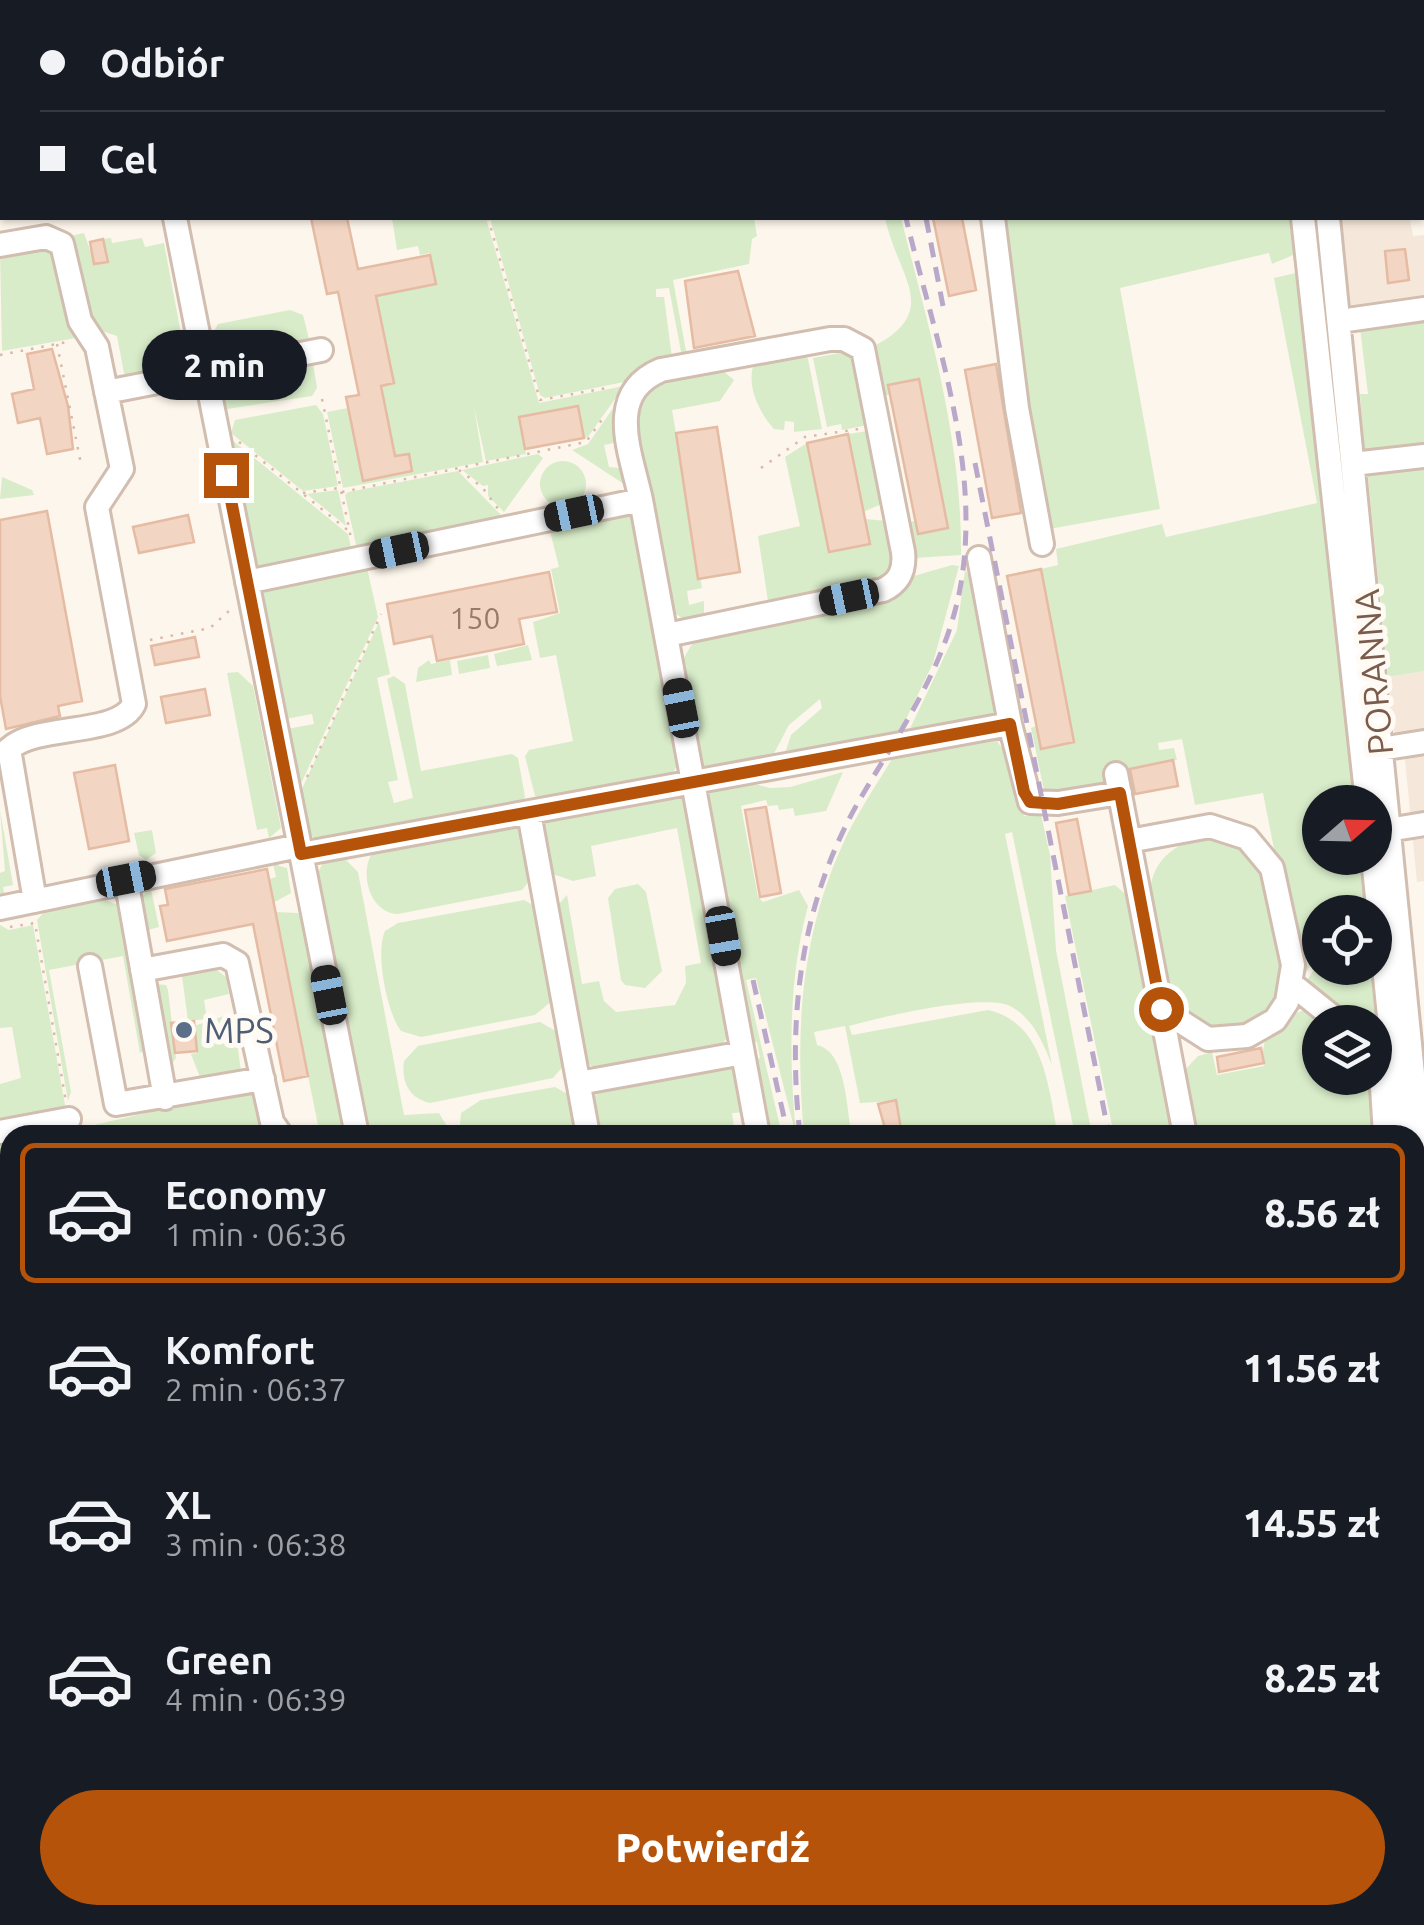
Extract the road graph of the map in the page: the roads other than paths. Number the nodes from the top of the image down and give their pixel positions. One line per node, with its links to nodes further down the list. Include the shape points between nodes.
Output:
1 (993, 220): 14 (street)
2 (1303, 220): 22 (street)
3 (1328, 220): 7 (street, PORANNA)
4 (176, 224): 9 (street)
5 (0, 245): 10 (street, via 46,237 62,244)
6 (1424, 309): 7 (street)
7 (1340, 321): 12 (street, PORANNA)
8 (321, 350): 9 (street)
9 (206, 372): 10 (street); 16 (street)
10 (106, 392): 32 (street, via 122,474 97,507 134,704 119,719 25,739 9,749)
11 (1424, 456): 12 (street)
12 (1353, 464): 20 (street, PORANNA)
13 (641, 500): 16 (street, via 356,559); 17 (street); 17 (street, via 624,408 638,383 661,370 844,339 865,354 904,558 897,581 883,590)
14 (1042, 544)
15 (979, 558): 18 (street)
16 (243, 592): 28 (street)
17 (667, 636): 21 (street)
18 (1010, 724): 21 (street); 27 (street, via 1030,802 1058,804 1118,784)
19 (1424, 742): 20 (street)
20 (1380, 749): 23 (street, PORANNA)
21 (695, 782): 24 (street); 40 (street)
22 (1365, 785)
23 (1384, 785)
24 (529, 813): 28 (street); 43 (street)
25 (1424, 824): 26 (street)
26 (1392, 829)
27 (1129, 841): 36 (street, via 1210,826 1246,838 1272,868); 38 (street)
28 (300, 850): 31 (street); 49 (street)
29 (1392, 869): 55 (street, PORANNA)
30 (1375, 875): 54 (street)
31 (126, 879): 32 (street); 35 (street)
32 (35, 901): 33 (street)
33 (0, 908)
34 (90, 966): 45 (street, via 112,1099 122,1106)
35 (142, 970): 41 (street, via 233,958); 45 (street)
36 (1293, 985): 37 (street); 39 (street, via 1275,1020)
37 (1318, 1005)
38 (1161, 1009): 39 (street); 42 (street)
39 (1220, 1042): 42 (street, via 1192,1054)
40 (744, 1053): 43 (street); 51 (street)
41 (263, 1079): 45 (street); 48 (street)
42 (1175, 1080): 52 (street)
43 (579, 1082): 50 (street)
44 (1382, 1095): 53 (street)
45 (166, 1098)
46 (69, 1119): 47 (street)
47 (37, 1125)
48 (274, 1125)
49 (354, 1125)
50 (586, 1125)
51 (756, 1125)
52 (1183, 1125)
53 (1384, 1125)
54 (1400, 1125)
55 (1418, 1125)

